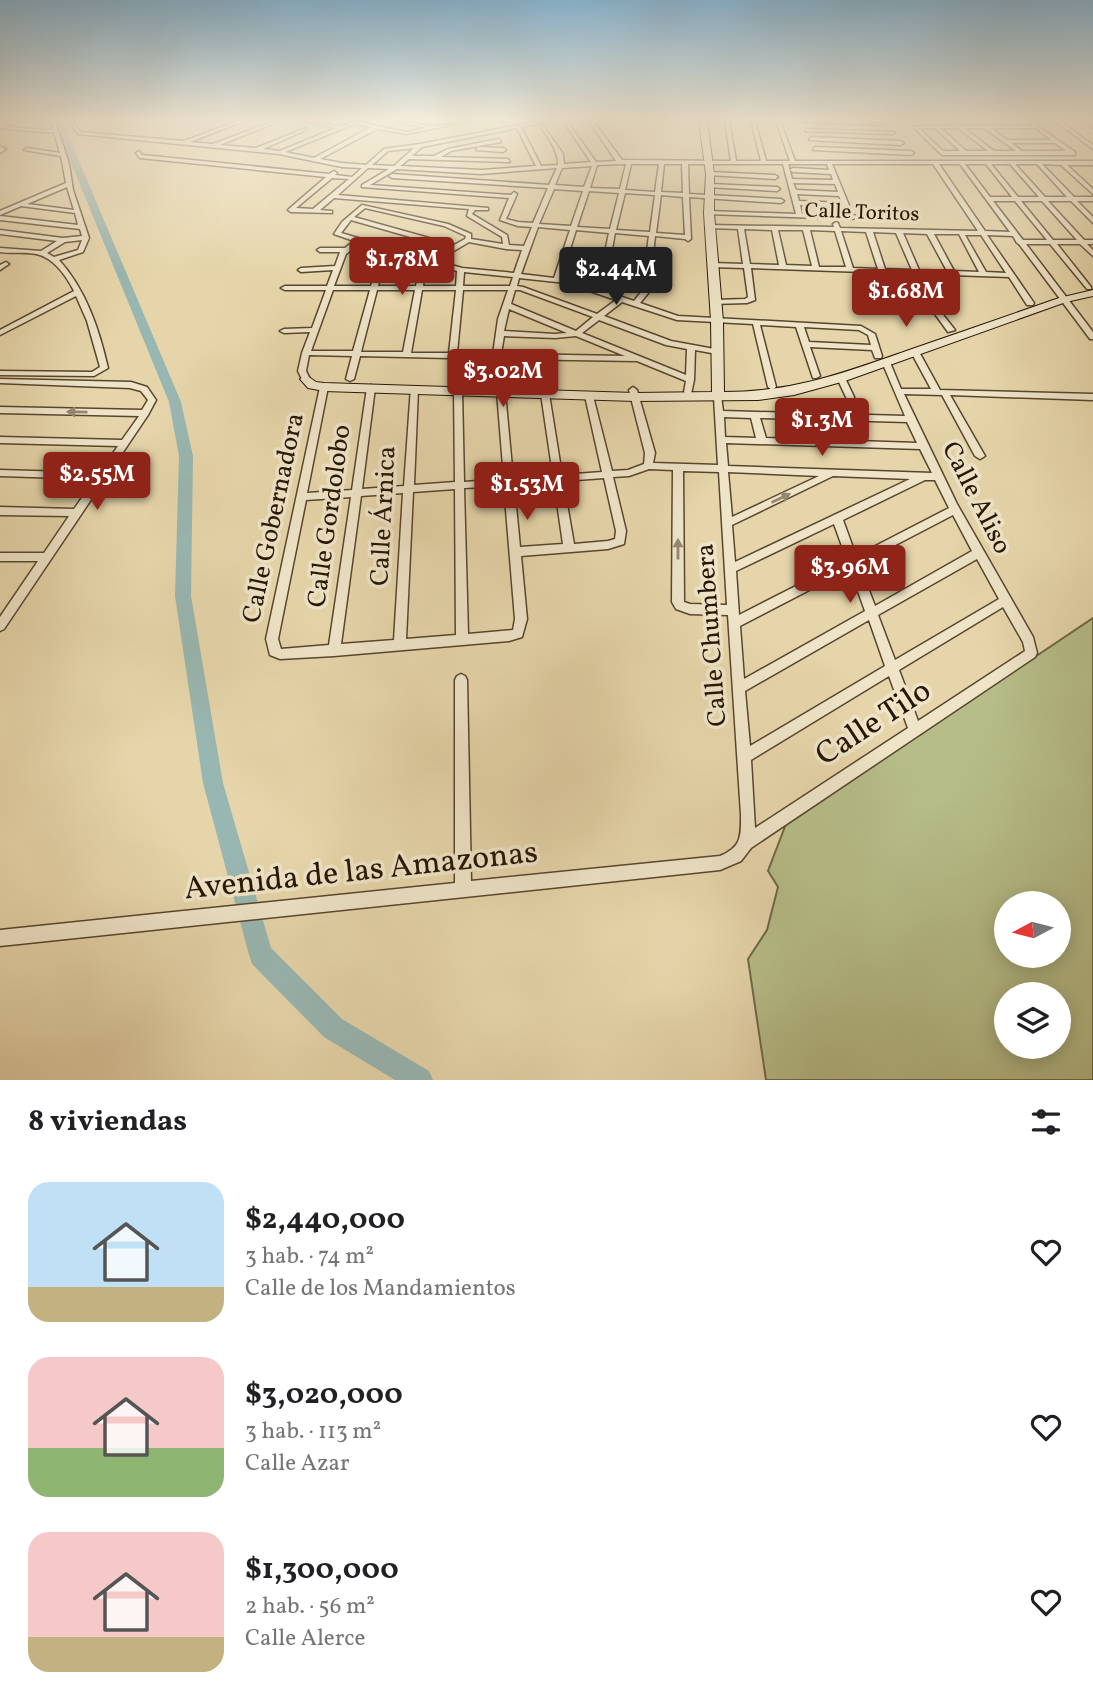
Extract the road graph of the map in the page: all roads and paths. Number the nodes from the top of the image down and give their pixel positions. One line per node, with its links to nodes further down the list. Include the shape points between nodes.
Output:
1 (66, 171): 32 (street)
2 (288, 171): 27 (street)
3 (336, 171): 27 (street)
4 (359, 171): 29 (street)
5 (391, 171): 43 (street, via 361,185)
6 (395, 171): 33 (street)
7 (440, 171): 24 (street)
8 (519, 171): 24 (street)
9 (559, 171): 35 (street)
10 (592, 171): 36 (street)
11 (626, 171): 37 (street)
12 (661, 171): 40 (street)
13 (686, 171): 44 (street)
14 (709, 171): 34 (street)
15 (729, 171): 28 (street)
16 (787, 171): 30 (street)
17 (826, 171): 25 (street)
18 (941, 171): 87 (street)
19 (968, 171): 46 (street)
20 (994, 171): 47 (street)
21 (1017, 171): 48 (street)
22 (1046, 171): 49 (street)
23 (1071, 171): 39 (street)
24 (514, 172)
25 (832, 172): 31 (street)
26 (525, 173): 33 (street)
27 (332, 176): 29 (street); 60 (street, via 291,210)
28 (775, 177)
29 (351, 178): 42 (street)
30 (790, 181): 31 (street); 38 (street)
31 (837, 183): 41 (street)
32 (69, 184): 54 (street); 59 (street)
33 (519, 185): 35 (street); 43 (street)
34 (710, 186): 45 (street); 45 (street, via 775,189 778,201)
35 (552, 187): 36 (street); 71 (street)
36 (586, 189): 37 (street); 75 (street)
37 (621, 191): 40 (street); 79 (street)
38 (793, 192): 41 (street); 53 (street)
39 (1093, 192)
40 (659, 194): 44 (street); 86 (street)
41 (841, 194): 56 (street)
42 (332, 197): 51 (street); 55 (street)
43 (513, 197): 71 (street, via 503,220)
44 (689, 197): 45 (street); 86 (street, via 688,238)
45 (709, 198): 63 (street)
46 (989, 199): 47 (street); 88 (street)
47 (1016, 199): 48 (street); 94 (street)
48 (1045, 199): 49 (street); 95 (street)
49 (1073, 199): 50 (street); 69 (street)
50 (1093, 199)
51 (408, 201): 52 (street); 62 (street)
52 (437, 203): 57 (street); 68 (street)
53 (796, 203): 56 (street); 65 (street)
54 (20, 204): 59 (street); 64 (street)
55 (323, 205): 60 (street); 61 (street)
56 (846, 205): 66 (street, via 855,217)
57 (473, 208): 58 (street); 82 (street, via 470,216)
58 (486, 209)
59 (78, 212): 73 (street)
60 (314, 212): 61 (street)
61 (330, 212): 70 (street)
62 (400, 213): 67 (street, via 363,207); 68 (street)
63 (709, 213): 65 (street); 72 (street)
64 (0, 215): 73 (street)
65 (800, 216): 66 (street)
66 (834, 217): 78 (street)
67 (350, 218): 70 (street); 97 (street)
68 (422, 219): 90 (street, via 457,229)
69 (1093, 221)
70 (344, 223): 92 (street, via 337,230 339,235)
71 (536, 225): 75 (street); 99 (street)
72 (710, 226): 74 (street, Calle Toritos); 108 (street)
73 (83, 227): 89 (street)
74 (741, 227): 76 (street, Calle Toritos); 109 (street)
75 (574, 228): 79 (street); 122 (street)
76 (775, 228): 77 (street, Calle Toritos); 110 (street)
77 (806, 229): 78 (street, Calle Toritos); 111 (street)
78 (838, 230): 80 (street, Calle Toritos); 113 (street)
79 (613, 231): 86 (street); 130 (street, via 601,278)
80 (869, 231): 83 (street, Calle Toritos); 116 (street)
81 (0, 232): 91 (street)
82 (501, 232): 90 (street); 98 (street)
83 (899, 232): 84 (street, Calle Toritos); 117 (street)
84 (930, 233): 85 (street, Calle Toritos); 118 (street)
85 (961, 233): 87 (street, Calle Toritos); 119 (street)
86 (654, 234): 137 (street, via 645,292)
87 (983, 234): 88 (street, Calle Toritos); 120 (street)
88 (1014, 234): 93 (street)
89 (86, 238): 91 (street); 106 (street, via 78,253)
90 (469, 239): 97 (street); 98 (street)
91 (63, 240): 104 (street)
92 (358, 241): 102 (street); 103 (street)
93 (1019, 242): 94 (street); 133 (street)
94 (1051, 242): 95 (street); 132 (street)
95 (1082, 242): 96 (street); 105 (street)
96 (1093, 242)
97 (453, 247): 107 (street)
98 (506, 247): 99 (street)
99 (526, 248): 121 (street)
100 (0, 250): 104 (street)
101 (320, 250): 102 (street)
102 (345, 250): 112 (street)
103 (393, 251): 107 (street); 124 (street, via 381,261)
104 (43, 253): 106 (street)
105 (1093, 254)
106 (52, 260): 131 (street)
107 (432, 262): 115 (street); 125 (street, via 422,270)
108 (712, 265): 109 (street); 135 (street)
109 (746, 265): 110 (street); 135 (street, via 751,300)
110 (783, 266): 111 (street)
111 (816, 267): 113 (street)
112 (338, 268): 114 (street); 129 (street)
113 (850, 269): 116 (street)
114 (301, 270)
115 (461, 270): 121 (street); 126 (street)
116 (882, 270): 117 (street)
117 (916, 271): 118 (street)
118 (951, 272): 119 (street)
119 (984, 274): 120 (street)
120 (1010, 275): 136 (street)
121 (516, 276): 122 (street); 127 (street)
122 (557, 279): 130 (street)
123 (877, 283): 149 (street, via 919,288)
124 (373, 287): 125 (street); 129 (street); 157 (street)
125 (417, 287): 126 (street); 158 (street)
126 (459, 287): 127 (street); 159 (street)
127 (513, 287): 138 (street); 140 (street)
128 (285, 288): 129 (street)
129 (331, 288): 145 (street)
130 (590, 288): 134 (street)
131 (78, 292): 147 (street); 163 (street, via 96,336 103,365 100,372)
132 (1092, 292): 133 (street)
133 (1061, 297): 136 (street); 144 (street); 150 (street)
134 (621, 299): 137 (street); 140 (street)
135 (716, 302): 141 (street)
136 (1030, 303): 139 (street)
137 (635, 304): 141 (street, via 677,318)
138 (506, 305): 148 (street); 151 (street)
139 (1010, 311): 144 (street, via 989,321); 149 (street)
140 (600, 316): 151 (street); 153 (street)
141 (717, 321): 142 (street); 154 (street)
142 (755, 323): 143 (street); 170 (street)
143 (799, 324): 152 (street); 161 (street, Calle Aliso, via 869,331)
144 (992, 325): 149 (street)
145 (316, 330): 146 (street); 156 (street)
146 (284, 331)
147 (0, 333)
148 (499, 333): 151 (street); 160 (street)
149 (956, 333): 155 (street); 161 (street)
150 (1091, 333)
151 (576, 334): 162 (street)
152 (805, 344): 161 (street); 164 (street)
153 (691, 349): 154 (street); 168 (street)
154 (717, 352): 179 (street)
155 (915, 352): 161 (street); 176 (street)
156 (306, 353): 157 (street); 166 (street, via 302,371)
157 (358, 354): 158 (street); 167 (street)
158 (407, 354): 159 (street)
159 (453, 354): 160 (street)
160 (497, 355): 162 (street); 172 (street)
161 (880, 355): 164 (street); 165 (street); 175 (street, Calle Aliso)
162 (639, 359): 168 (street)
163 (1, 376): 184 (street, via 141,387 151,403)
164 (817, 376): 170 (street)
165 (841, 378): 179 (street, via 794,391); 181 (street)
166 (306, 379): 167 (street); 169 (street)
167 (350, 379): 172 (street)
168 (689, 386): 177 (street); 179 (street)
169 (324, 387): 171 (street); 208 (street, Calle Gobernadora)
170 (772, 387): 179 (street)
171 (371, 388): 173 (street); 207 (street, Calle Gordolobo)
172 (500, 388): 174 (street); 177 (street); 178 (street); 204 (street)
173 (414, 389): 174 (street); 206 (street, Calle Árnica)
174 (458, 390): 205 (street)
175 (898, 391): 176 (street); 187 (street, Calle Aliso)
176 (941, 392): 182 (street); 193 (street)
177 (634, 393): 179 (street); 180 (street); 194 (street, via 650,453)
178 (545, 394): 180 (street); 203 (street)
179 (718, 395): 185 (street, Calle Chumbera)
180 (589, 396): 199 (street)
181 (850, 397)
182 (1093, 397)
183 (0, 410): 184 (street, one-way to 183)
184 (145, 413): 191 (street)
185 (719, 414): 186 (street); 189 (street, Calle Chumbera)
186 (755, 415): 187 (street); 190 (street)
187 (911, 419): 192 (street, Calle Aliso)
188 (0, 440): 191 (street)
189 (721, 440): 190 (street); 196 (street, Calle Chumbera)
190 (762, 442): 192 (street)
191 (124, 443): 200 (street)
192 (924, 446): 202 (street, Calle Aliso)
193 (980, 456)
194 (648, 466): 195 (street); 199 (street, via 638,472)
195 (678, 468): 196 (street); 224 (street, one-way to 195, via 690,609 678,602)
196 (723, 469): 198 (street); 213 (street, Calle Chumbera)
197 (0, 473): 200 (street)
198 (834, 473): 201 (street); 213 (street, one-way to 198)
199 (609, 474): 203 (street); 214 (street, via 620,541)
200 (101, 476): 211 (street)
201 (924, 477): 202 (street); 212 (street)
202 (939, 477): 209 (street, Calle Aliso)
203 (559, 478): 204 (street); 214 (street)
204 (508, 482): 205 (street); 215 (street)
205 (458, 485): 206 (street); 228 (street)
206 (409, 489): 207 (street); 229 (street, Calle Árnica)
207 (355, 493): 208 (street); 230 (street, Calle Gordolobo)
208 (301, 497): 230 (street, Calle Gobernadora, via 272,639 274,651)
209 (956, 509): 216 (street, Calle Aliso); 219 (street)
210 (0, 511): 211 (street)
211 (77, 513): 218 (street)
212 (837, 518): 219 (street); 220 (street)
213 (727, 523): 220 (street, Calle Chumbera)
214 (569, 548): 215 (street)
215 (514, 552): 228 (street, via 521,624 515,635)
216 (978, 553): 221 (street, Calle Aliso); 225 (street)
217 (0, 557): 218 (street)
218 (47, 557): 223 (street)
219 (854, 561): 225 (street); 226 (street)
220 (731, 569): 224 (street, Calle Chumbera)
221 (1004, 601): 231 (street, Calle Aliso, via 1029,641); 232 (street)
222 (0, 607): 223 (street)
223 (13, 607): 227 (street)
224 (733, 610): 226 (street, Calle Chumbera)
225 (871, 611): 232 (street); 234 (street)
226 (733, 624): 234 (street, Calle Chumbera)
227 (0, 626)
228 (462, 640): 229 (street)
229 (400, 645): 230 (street)
230 (334, 651)
231 (1031, 653): 235 (street, Calle Tilo)
232 (892, 666): 235 (street); 236 (street)
233 (461, 680): 238 (street)
234 (739, 688): 236 (street, Calle Chumbera)
235 (915, 730): 237 (street, Calle Tilo)
236 (743, 757): 237 (street, Calle Chumbera)
237 (747, 842): 238 (street, Avenida de las Amazonas, via 741,854 728,861)
238 (463, 890): 239 (street, Avenida de las Amazonas)
239 (0, 938)

